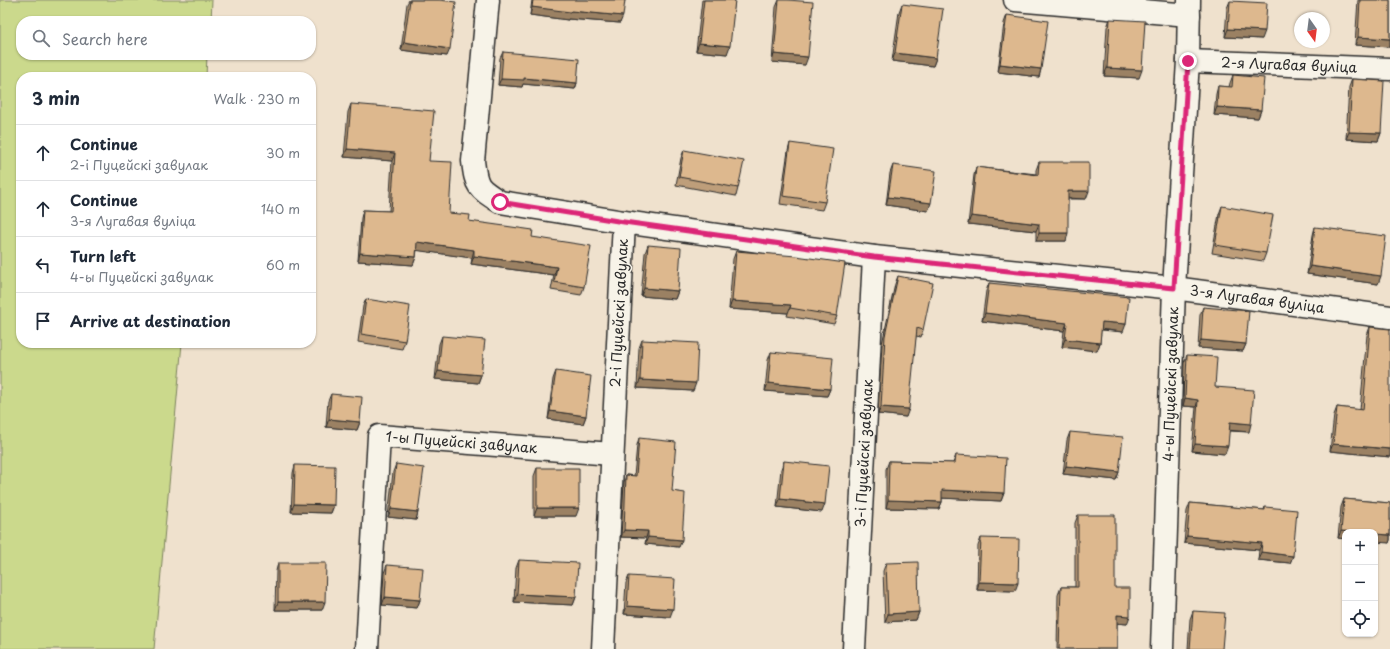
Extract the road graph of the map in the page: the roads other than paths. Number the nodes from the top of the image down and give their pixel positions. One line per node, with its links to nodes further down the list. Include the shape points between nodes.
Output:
1 (488, 0): 6 (street, 2-і Пуцейскі завулак, via 473,161 475,179 483,192 500,202)
2 (1015, 0): 3 (street)
3 (1189, 7): 4 (street, 4-ы Пуцейскі завулак)
4 (1188, 61): 5 (street, 2-я Лугавая вуліца); 8 (street, 4-ы Пуцейскі завулак)
5 (1390, 69)
6 (624, 222): 7 (street, 3-я Лугавая вуліца); 10 (street, 2-і Пуцейскі завулак)
7 (874, 257): 8 (street, 3-я Лугавая вуліца); 13 (street, 3-і Пуцейскі завулак)
8 (1174, 288): 9 (street, 3-я Лугавая вуліца); 14 (street, 4-ы Пуцейскі завулак)
9 (1390, 316)
10 (612, 454): 11 (street, 1-ы Пуцейскі завулак, via 380,436); 12 (street, 2-і Пуцейскі завулак)
11 (367, 649)
12 (603, 649)
13 (854, 649)
14 (1162, 649)

